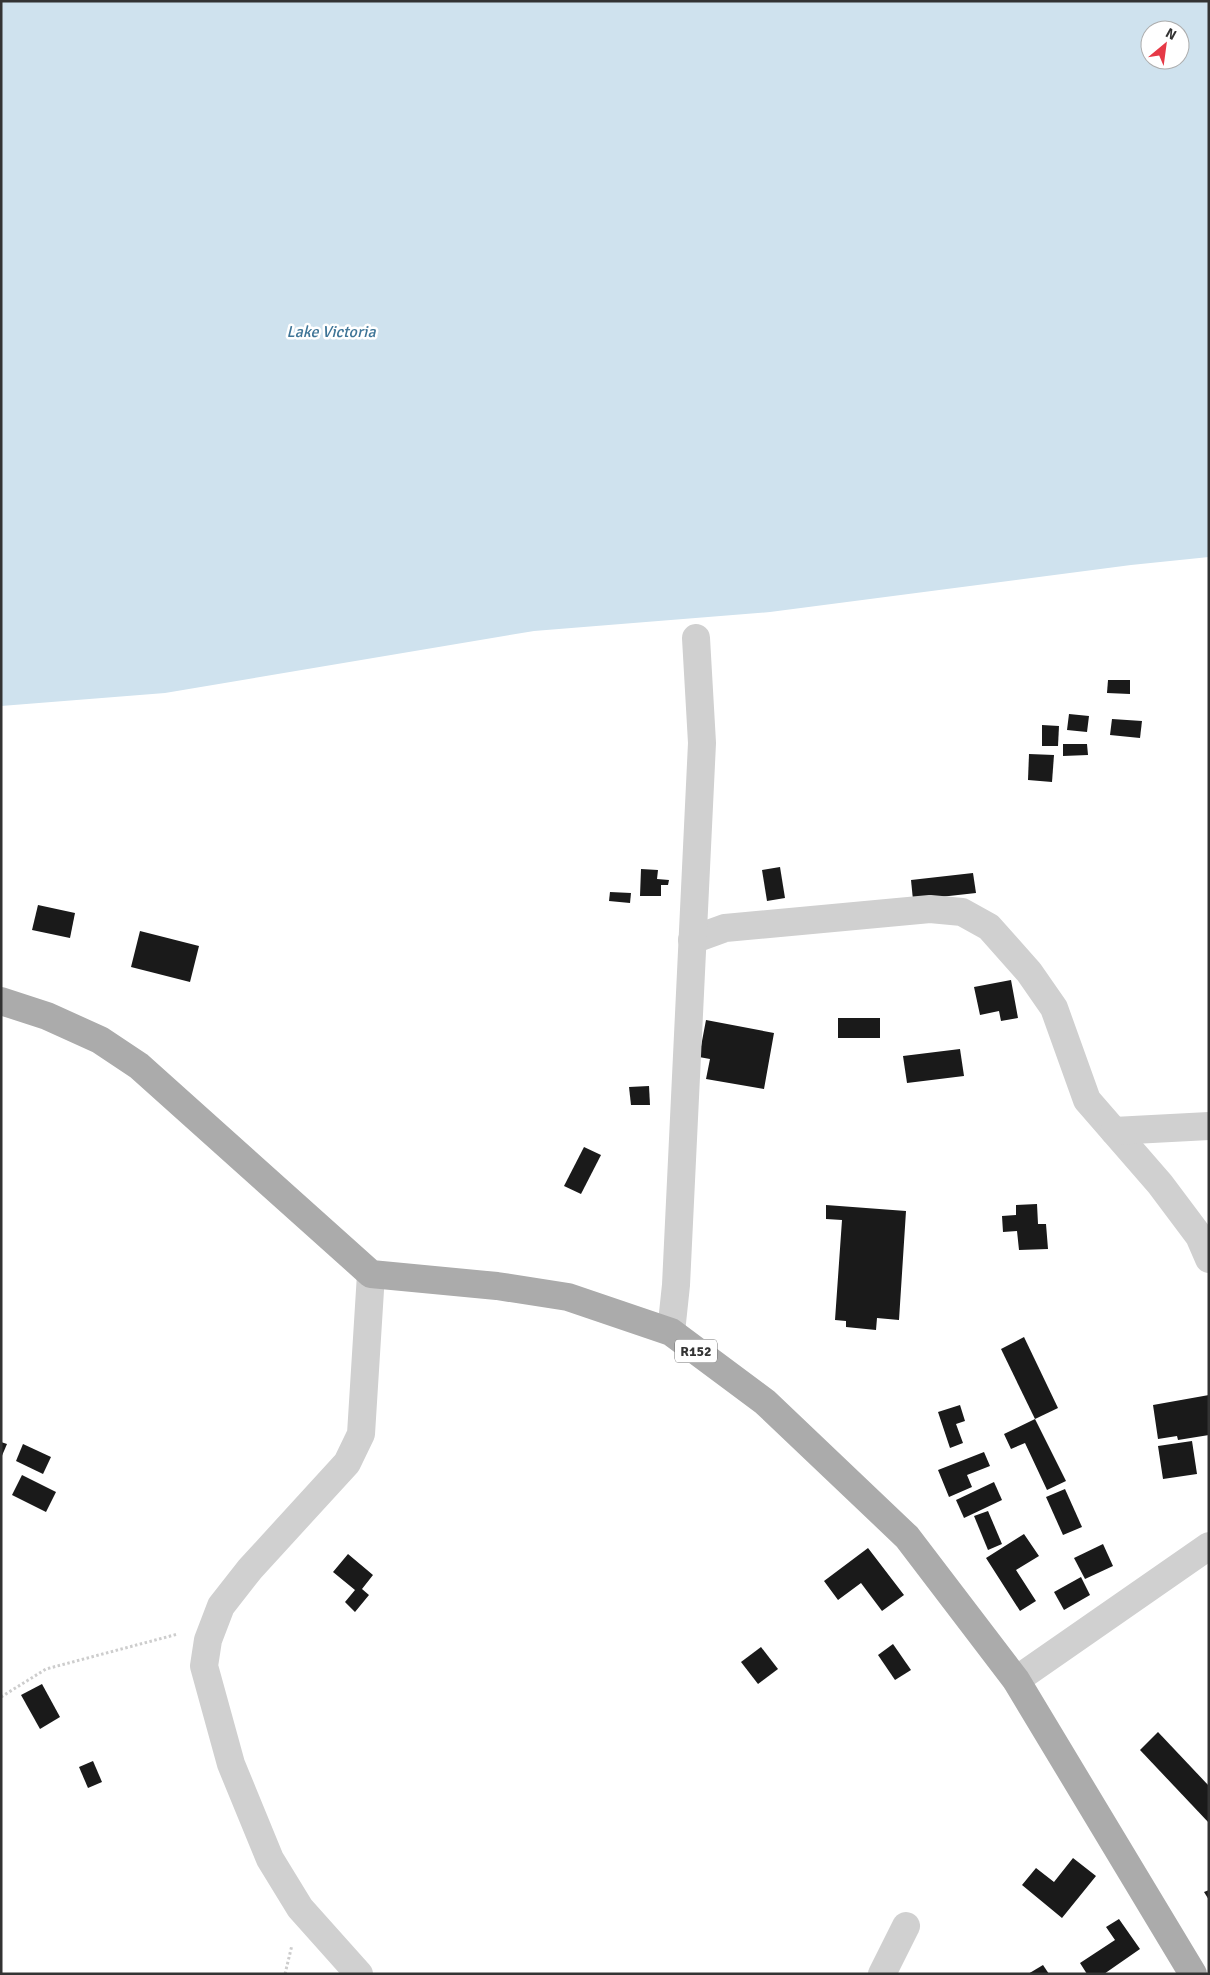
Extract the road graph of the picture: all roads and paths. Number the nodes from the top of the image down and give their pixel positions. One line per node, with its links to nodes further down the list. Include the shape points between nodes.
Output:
1 (696, 638): 2 (street, via 702,743)
2 (692, 940): 5 (street, via 714,930 735,927 930,908 962,912 990,927 1046,994 1087,1100); 8 (street)
3 (1, 1001): 7 (main road, via 47,1016 100,1040 139,1066)
4 (1209, 1126): 5 (street)
5 (1114, 1131): 6 (street, via 1199,1236)
6 (1209, 1259)
7 (371, 1274): 8 (main road, R152, via 497,1286 568,1297); 10 (street, via 361,1434 347,1463 250,1569 221,1606)
8 (671, 1332): 11 (main road, R152, via 765,1402 906,1537)
9 (1209, 1546): 11 (street)
10 (213, 1624): 12 (path, via 46,1669); 14 (street, via 204,1666 231,1764 270,1859 300,1908)
11 (1016, 1680): 16 (main road, R152)
12 (1, 1697)
13 (906, 1926): 15 (street)
14 (359, 1974)
15 (882, 1974)
16 (1193, 1974)

